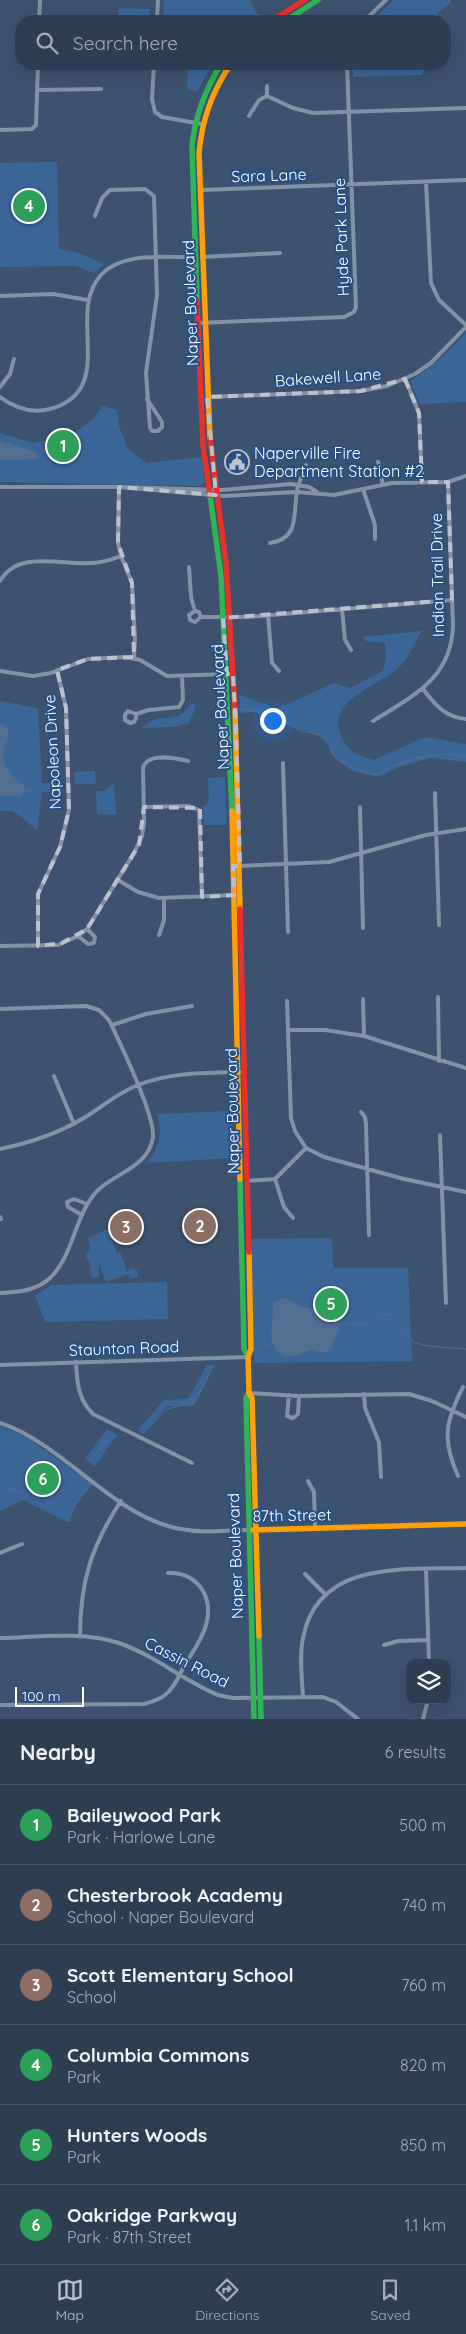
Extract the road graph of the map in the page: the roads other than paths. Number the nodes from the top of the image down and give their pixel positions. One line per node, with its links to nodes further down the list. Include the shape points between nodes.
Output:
1 (40, 0): 6 (street)
2 (158, 0): 7 (street)
3 (305, 0): 8 (main road)
4 (318, 0): 9 (main road)
5 (386, 0): 10 (street)
6 (39, 15)
7 (157, 15)
8 (281, 15)
9 (294, 15)
10 (370, 15)
11 (38, 70): 18 (street)
12 (154, 70): 23 (street, via 152,99 155,112 162,117)
13 (217, 70): 23 (main road, Naper Boulevard, via 207,87)
14 (227, 70): 24 (main road, Naper Boulevard, via 211,94)
15 (348, 70): 21 (street, Hyde Park Lane)
16 (267, 86): 19 (street)
17 (101, 89): 18 (street)
18 (37, 90): 25 (street, via 34,127)
19 (266, 96): 21 (street, via 301,111); 22 (street, via 259,100)
20 (466, 108): 21 (street)
21 (349, 112): 28 (street, Hyde Park Lane)
22 (249, 116)
23 (194, 123): 24 (street); 29 (main road, Naper Boulevard)
24 (202, 124): 30 (main road, Naper Boulevard)
25 (0, 130)
26 (466, 180): 27 (street, Sara Lane)
27 (426, 182): 28 (street, Sara Lane); 39 (street, via 431,283 439,300)
28 (352, 184): 30 (street, Sara Lane); 38 (street, Hyde Park Lane, via 356,307 353,314)
29 (192, 190): 30 (street, Sara Lane); 34 (main road, Naper Boulevard)
30 (200, 190): 33 (main road, Naper Boulevard)
31 (95, 216): 35 (street, via 108,191 150,191 155,198)
32 (280, 253): 33 (street)
33 (202, 256): 34 (street); 38 (main road, Naper Boulevard)
34 (195, 257): 35 (street); 38 (main road, Naper Boulevard)
35 (156, 258): 37 (street, via 127,260 110,268 97,280); 45 (street, via 157,295 147,361)
36 (0, 296): 37 (street, via 53,294)
37 (88, 300): 43 (street, via 88,368 73,396 58,406 34,411 16,407)
38 (201, 323): 44 (main road, Naper Boulevard)
39 (466, 326): 41 (street, Bakewell Lane, via 433,361)
40 (14, 360): 42 (street, via 10,374)
41 (405, 379): 44 (street, Bakewell Lane, via 361,391); 49 (street, via 419,413)
42 (0, 387)
43 (0, 397)
44 (204, 397): 56 (main road, Naper Boulevard); 57 (main road, Naper Boulevard)
45 (147, 399): 45 (street, via 150,428 158,431 162,422)
46 (378, 462): 51 (street)
47 (306, 465): 52 (street)
48 (466, 476): 50 (street)
49 (422, 482): 50 (street); 51 (street)
50 (448, 482): 65 (street, Indian Trail Drive)
51 (383, 484): 55 (street)
52 (299, 485): 57 (street); 58 (street); 59 (street)
53 (0, 487): 54 (street)
54 (118, 487): 56 (street); 62 (street)
55 (363, 489): 59 (street, via 340,495); 60 (street, via 375,525)
56 (208, 492): 57 (street); 70 (main road, Naper Boulevard)
57 (216, 492): 58 (street); 70 (main road, Naper Boulevard, via 226,564)
58 (297, 492): 59 (street); 61 (street, via 295,518 290,532 282,540)
59 (317, 492)
60 (375, 538)
61 (270, 543)
62 (121, 556): 64 (street, via 90,564 22,563 8,570); 72 (street, via 132,583)
63 (189, 568): 66 (street)
64 (0, 581)
65 (452, 600): 67 (street); 78 (street, Indian Trail Drive, via 451,644 439,670)
66 (195, 610): 69 (street); 69 (street, via 190,613 190,620 195,622)
67 (342, 610): 68 (street); 71 (street, via 345,640)
68 (268, 615): 70 (street); 75 (street, via 272,663)
69 (200, 618): 70 (street)
70 (226, 618): 76 (main road, Naper Boulevard)
71 (351, 650)
72 (134, 658): 73 (street, via 88,659); 77 (street, via 160,673)
73 (57, 670): 74 (street, via 24,676); 103 (street, Napoleon Drive, via 66,708 68,810 60,847 38,894)
74 (0, 671)
75 (279, 671)
76 (230, 674): 77 (street); 91 (main road, Naper Boulevard)
77 (182, 676): 79 (street, via 183,700 179,707)
78 (423, 689): 80 (street, via 443,712 454,718); 81 (street, Indian Trail Drive)
79 (136, 714)
80 (466, 719)
81 (373, 721)
82 (188, 761): 85 (street, via 171,758 145,762)
83 (283, 763): 90 (street)
84 (435, 793): 88 (street)
85 (144, 807): 92 (street, via 142,836); 94 (street, via 189,806 198,810)
86 (360, 807): 89 (street)
87 (466, 829): 88 (street)
88 (436, 833): 89 (street); 96 (street)
89 (362, 854): 90 (street, via 330,862); 97 (street)
90 (286, 865): 91 (street); 99 (street)
91 (236, 866): 93 (main road, Naper Boulevard)
92 (118, 880): 95 (street, via 144,895); 98 (street)
93 (237, 895): 94 (street); 114 (main road, Naper Boulevard)
94 (202, 897): 95 (street)
95 (164, 898): 100 (street, via 164,920)
96 (439, 925)
97 (363, 928)
98 (87, 929): 101 (street); 101 (street, via 96,937 94,943 88,944)
99 (288, 932)
100 (159, 935)
101 (78, 936): 103 (street, via 58,945)
102 (0, 946): 103 (street)
103 (38, 946)
104 (438, 997): 112 (street)
105 (363, 999): 111 (street)
106 (287, 1001): 110 (street)
107 (192, 1006): 109 (street, via 146,1014)
108 (0, 1009): 109 (street, via 86,1006 104,1014)
109 (112, 1025): 116 (street)
110 (288, 1030): 111 (street, via 325,1030); 120 (street, via 291,1118)
111 (364, 1036): 112 (street)
112 (439, 1061): 113 (street)
113 (466, 1068)
114 (241, 1072): 116 (street, via 174,1075); 124 (main road, Naper Boulevard)
115 (54, 1076): 118 (street)
116 (137, 1085): 118 (street); 127 (street, via 152,1123 150,1147 141,1161 104,1185)
117 (360, 1112): 122 (street, via 366,1124)
118 (74, 1124): 121 (street, via 36,1140)
119 (440, 1135): 125 (street)
120 (306, 1148): 122 (street); 123 (street)
121 (0, 1149)
122 (367, 1170): 125 (street); 130 (street)
123 (275, 1179): 124 (street); 129 (street, via 284,1207)
124 (244, 1182): 133 (main road, Naper Boulevard, via 251,1349)
125 (442, 1187): 126 (street); 132 (street)
126 (466, 1192)
127 (87, 1204): 128 (street); 128 (street, via 74,1199 67,1202 68,1207)
128 (82, 1215): 131 (street, via 64,1258 48,1280 28,1290)
129 (293, 1218)
130 (369, 1235)
131 (0, 1293)
132 (446, 1303)
133 (248, 1357): 134 (street, Staunton Road); 137 (main road, Naper Boulevard)
134 (76, 1362): 135 (street, Staunton Road); 144 (street, via 79,1393 93,1414)
135 (0, 1365)
136 (463, 1387): 141 (street)
137 (249, 1393): 139 (street); 151 (main road, Naper Boulevard, via 246,1398); 152 (main road, Naper Boulevard, via 252,1398)
138 (364, 1394): 140 (street); 141 (street, via 409,1394); 146 (street, via 365,1408 379,1442)
139 (289, 1395): 140 (street); 140 (street, via 287,1416 293,1418 298,1414)
140 (299, 1396)
141 (451, 1410): 142 (street); 145 (street, via 448,1449)
142 (466, 1417)
143 (0, 1423): 148 (street, 87th Street, via 28,1435)
144 (192, 1463)
145 (458, 1476)
146 (381, 1477)
147 (308, 1481): 150 (street, via 314,1492)
148 (121, 1501): 151 (street, 87th Street, via 146,1517 174,1528 196,1532); 160 (street, via 100,1536 84,1584)
149 (466, 1524): 150 (main road, 87th Street)
150 (315, 1528): 152 (main road, 87th Street)
151 (248, 1530): 152 (main road, 87th Street); 167 (main road, Naper Boulevard)
152 (255, 1530): 167 (main road, Naper Boulevard)
153 (22, 1544): 154 (street)
154 (0, 1553)
155 (466, 1568): 156 (street)
156 (426, 1569): 159 (street, via 361,1574); 162 (street)
157 (168, 1573): 165 (street, via 184,1574 195,1580 203,1589 207,1605 205,1630)
158 (305, 1574): 159 (street)
159 (326, 1595): 166 (street, via 308,1622 303,1639)
160 (80, 1637): 161 (street, Cassin Road); 165 (street, Cassin Road, via 121,1644)
161 (0, 1638)
162 (428, 1640): 163 (street, via 398,1641); 164 (street)
163 (384, 1646)
164 (429, 1659)
165 (179, 1675): 167 (street, Cassin Road, via 218,1695); 168 (street, via 164,1696 144,1704)
166 (303, 1696): 167 (street, Cassin Road); 172 (street, Cassin Road, via 322,1697)
167 (257, 1698): 170 (main road, Naper Boulevard); 171 (main road, Naper Boulevard)
168 (0, 1704)
169 (427, 1704): 173 (street)
170 (254, 1719)
171 (261, 1719)
172 (358, 1719)
173 (423, 1719)

